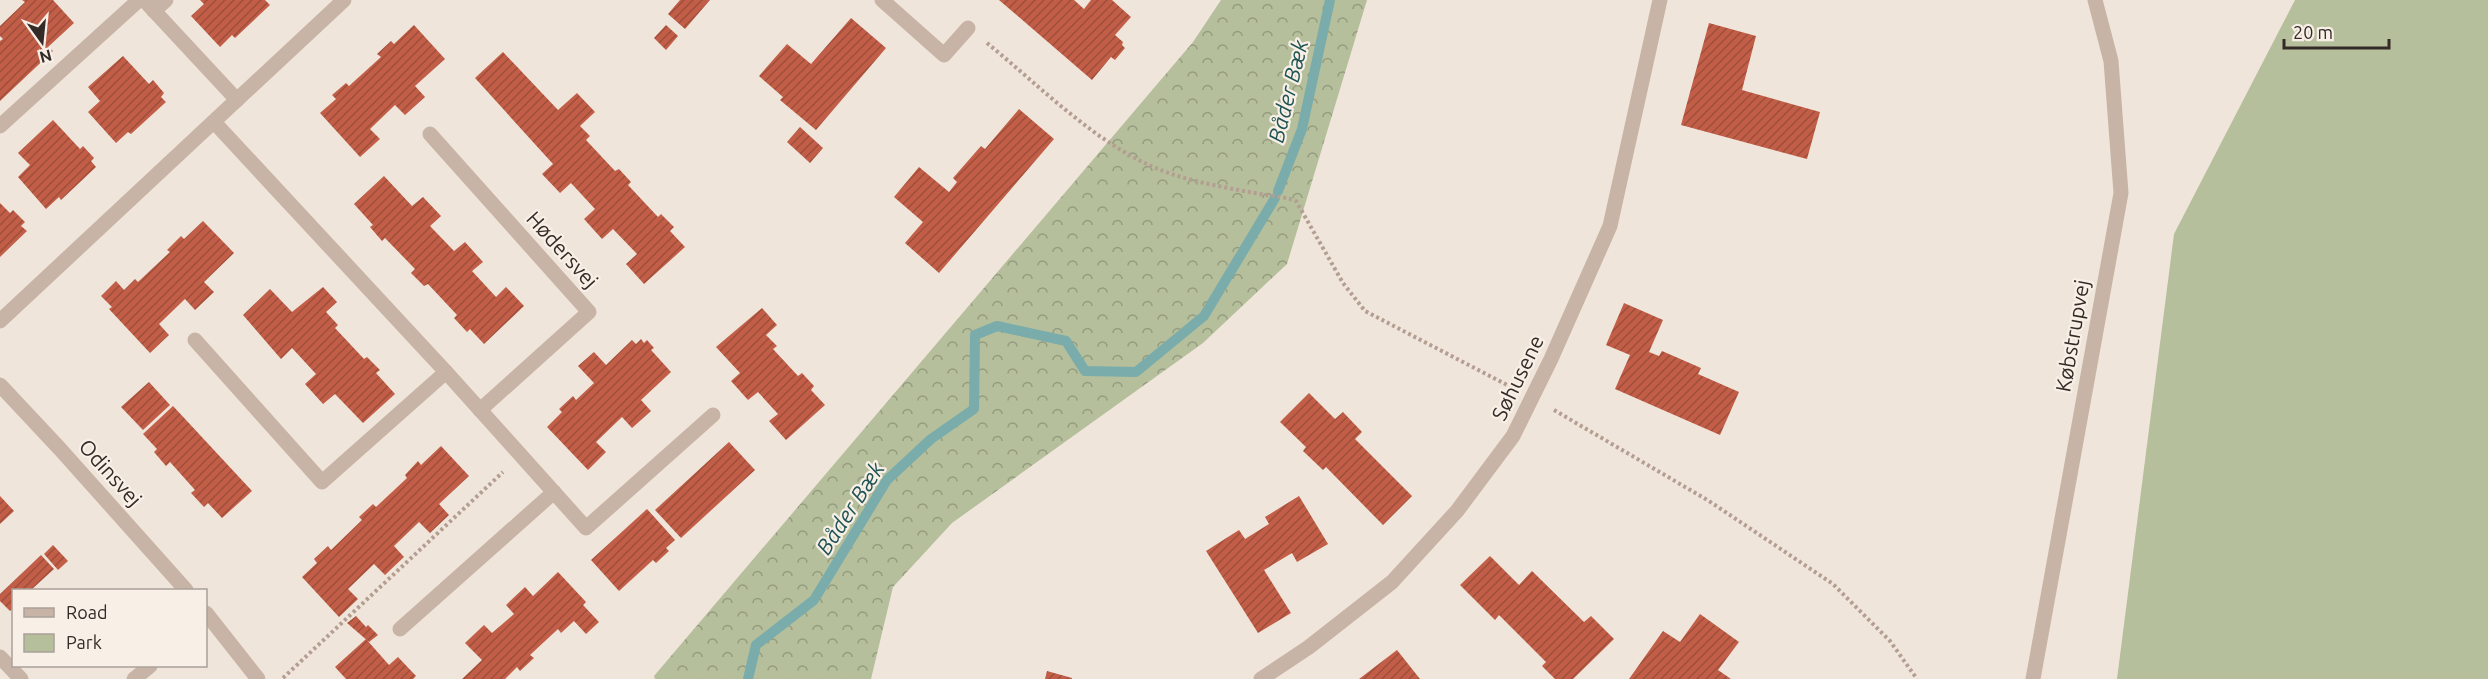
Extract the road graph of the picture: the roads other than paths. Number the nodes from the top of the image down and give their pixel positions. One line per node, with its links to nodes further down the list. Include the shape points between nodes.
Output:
1 (139, 0): 11 (street)
2 (166, 0): 7 (street)
3 (344, 0): 9 (street)
4 (882, 0): 8 (street, via 944,55)
5 (1660, 0): 28 (street, Søhusene, via 1610,226 1514,436 1457,511 1392,582)
6 (2095, 0): 29 (street, Købstrupvej, via 2110,61 2121,193)
7 (149, 5): 9 (street)
8 (968, 28)
9 (237, 100): 10 (street)
10 (214, 122): 13 (street); 15 (street)
11 (0, 126)
12 (430, 134): 17 (street, Hødersvej, via 589,312)
13 (0, 321)
14 (195, 340): 15 (street, via 322,482)
15 (446, 372): 17 (street)
16 (0, 385): 20 (street, Odinsvej)
17 (480, 410): 19 (street)
18 (713, 415): 19 (street, via 586,528)
19 (554, 492): 22 (street)
20 (184, 589)
21 (207, 616): 27 (street)
22 (400, 629)
23 (0, 657): 25 (street)
24 (149, 667): 26 (street)
25 (21, 679)
26 (134, 679)
27 (258, 679)
28 (1261, 679)
29 (2033, 679)

